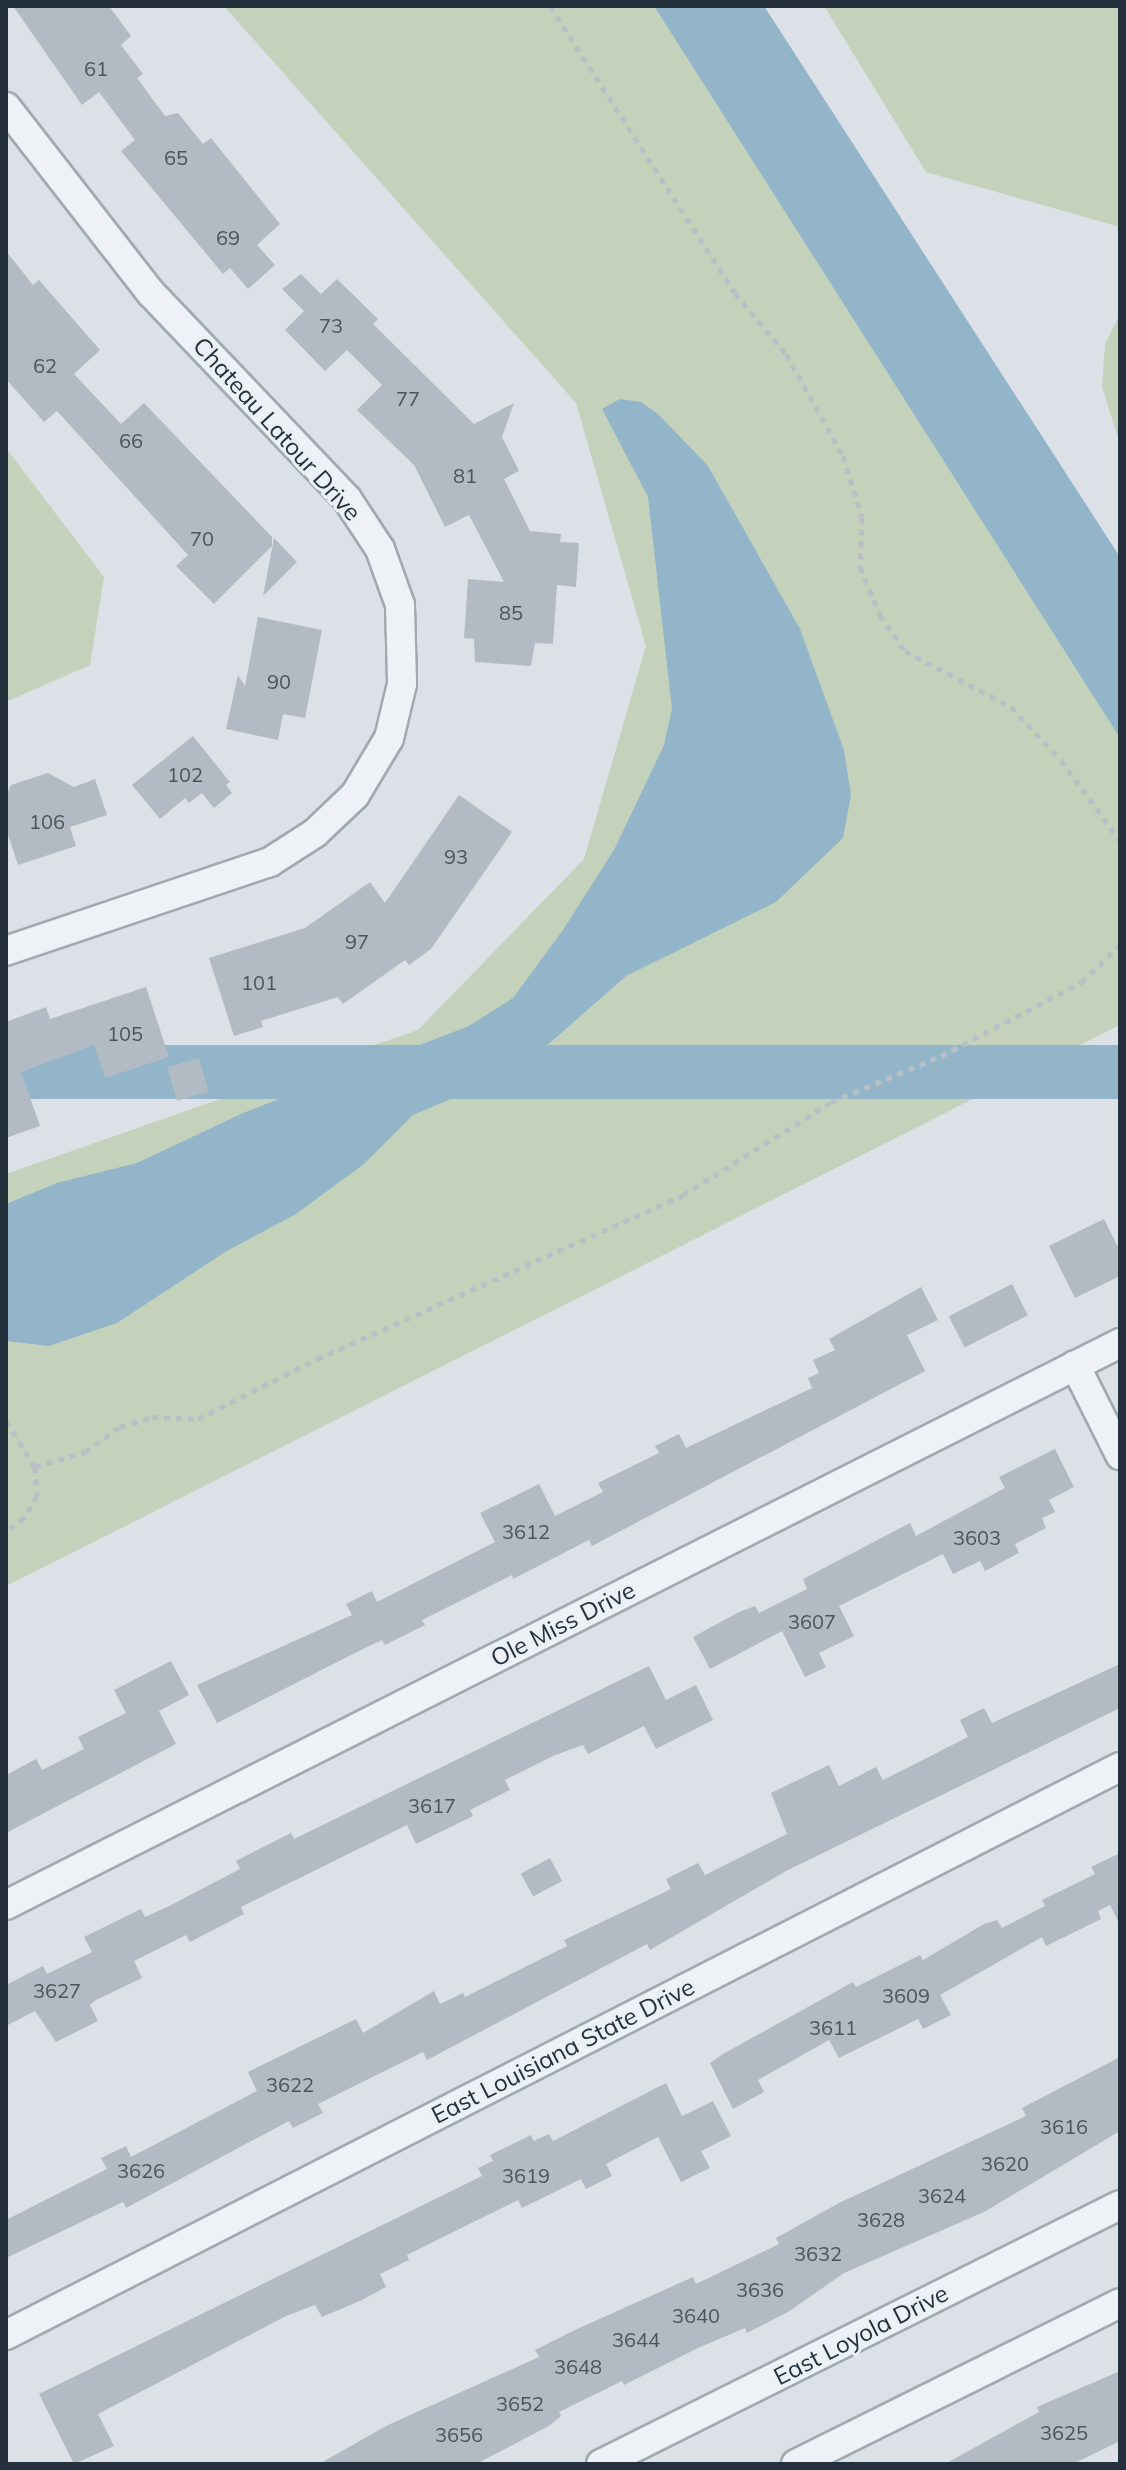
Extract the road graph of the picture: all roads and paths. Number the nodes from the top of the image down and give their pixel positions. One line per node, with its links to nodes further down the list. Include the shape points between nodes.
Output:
1 (550, 6): 3 (path, via 735,293 786,354 843,456 862,517 860,567 880,615 905,651 1011,707 1061,760)
2 (6, 107): 5 (street, Chateau Latour Drive, via 151,293 347,499 380,549 400,605 402,684 389,738 362,784 315,833 270,862)
3 (1120, 841)
4 (1120, 945): 10 (path, via 1082,982 941,1056 831,1102 683,1195 317,1359 198,1419 152,1417 120,1427 85,1452)
5 (6, 951)
6 (1120, 1343): 7 (street, Ole Miss Drive)
7 (1075, 1365): 9 (street); 13 (street, Ole Miss Drive)
8 (6, 1421): 10 (path)
9 (1120, 1455)
10 (35, 1467): 11 (path, via 37,1496 24,1518)
11 (6, 1531)
12 (1120, 1767): 16 (street, East Louisiana State Drive)
13 (6, 1905)
14 (1120, 2205): 17 (street, East Loyola Drive)
15 (1120, 2303): 18 (street)
16 (6, 2335)
17 (601, 2464)
18 (796, 2464)

